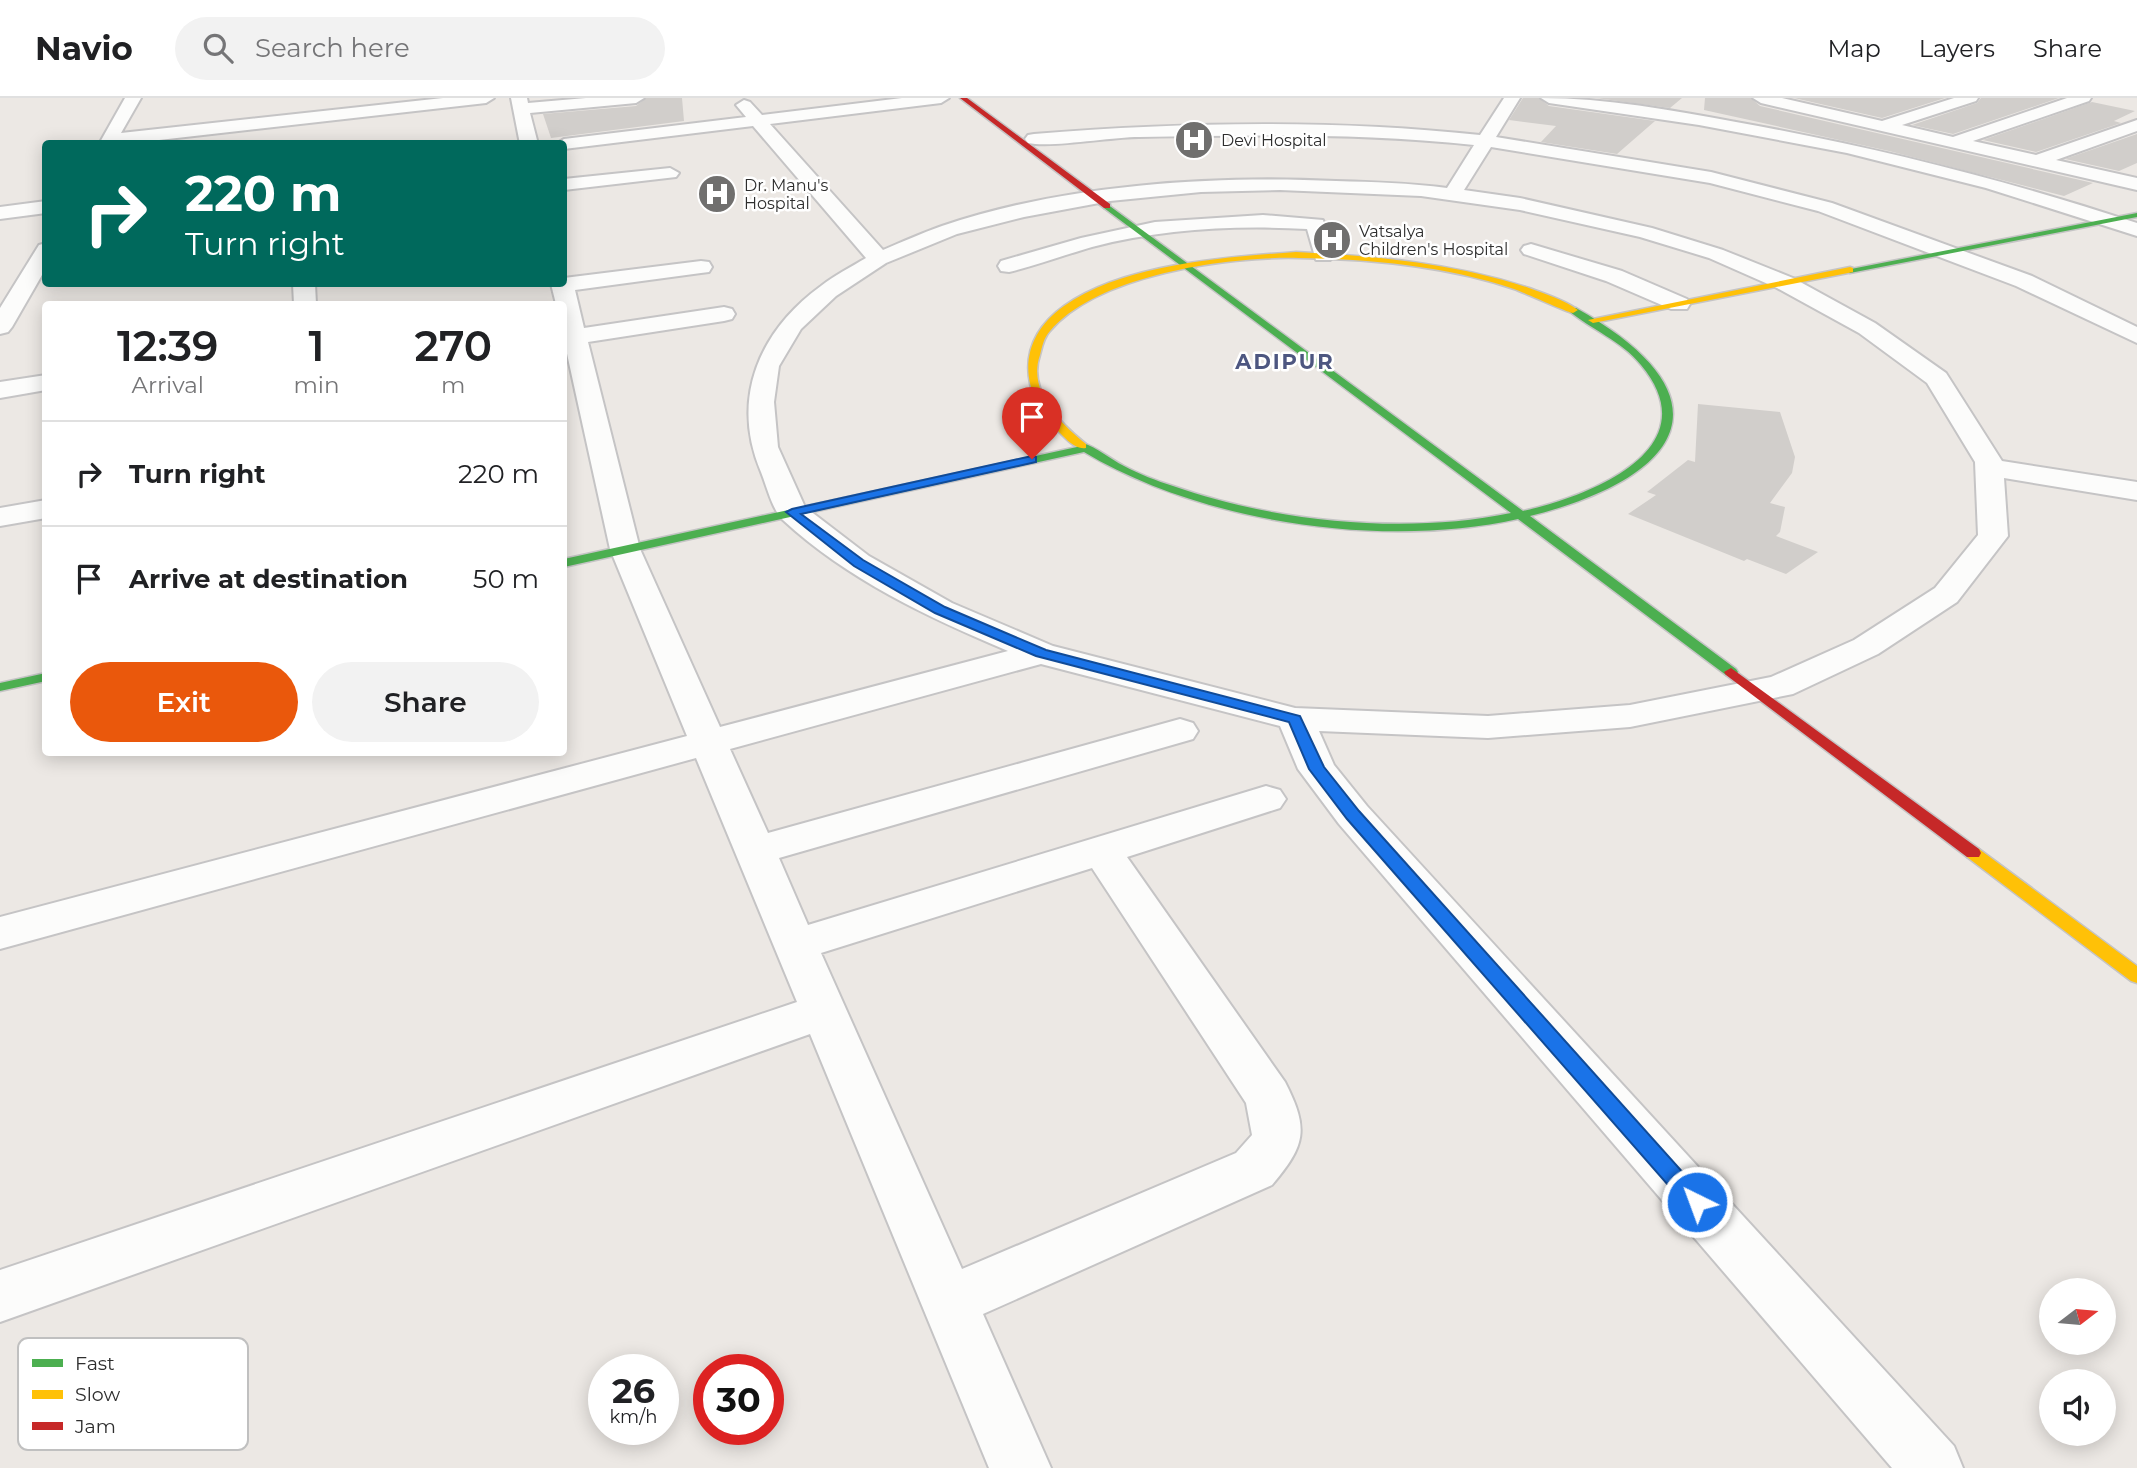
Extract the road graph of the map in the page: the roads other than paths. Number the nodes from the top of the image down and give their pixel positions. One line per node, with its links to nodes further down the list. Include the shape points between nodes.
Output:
1 (133, 98): 21 (street)
2 (486, 98): 22 (street)
3 (636, 98): 15 (street)
4 (738, 98): 17 (street)
5 (941, 98): 17 (street)
6 (963, 98): 33 (street)
7 (977, 98): 20 (street)
8 (1512, 98): 24 (street)
9 (1549, 98): 27 (street)
10 (1653, 98): 27 (street)
11 (1761, 98): 16 (street)
12 (1847, 98): 16 (street)
13 (1970, 98): 19 (street)
14 (2083, 98): 25 (street)
15 (520, 103): 23 (street)
16 (1810, 109): 19 (street)
17 (757, 121): 26 (street); 44 (street)
18 (2137, 125): 28 (street)
19 (1883, 126): 25 (street); 27 (street)
20 (1034, 139): 24 (street, via 1313,129); 33 (street)
21 (109, 140)
22 (125, 140)
23 (528, 140)
24 (1485, 141): 32 (street); 41 (street, via 1711,178 1825,207)
25 (1954, 142): 28 (street)
26 (567, 144)
27 (1831, 144): 37 (street, via 1937,169)
28 (2037, 161): 30 (street)
29 (670, 173): 31 (street)
30 (2137, 184)
31 (567, 185)
32 (1452, 195): 33 (street, via 1280,184); 48 (street, via 1520,204 1645,232 1716,254)
33 (1103, 196): 38 (street); 44 (street, via 950,230)
34 (42, 208): 35 (street)
35 (0, 213)
36 (2137, 215): 37 (street)
37 (2109, 220): 39 (street); 41 (street)
38 (1148, 229): 43 (street, via 1310,221 1319,227); 45 (street); 46 (street)
39 (2137, 230)
40 (1531, 250): 52 (street, via 1614,276)
41 (1949, 251): 48 (street); 57 (street, via 2024,281)
42 (42, 256): 50 (street)
43 (1323, 256): 45 (street); 55 (street, via 1392,261 1496,281)
44 (879, 259): 68 (street, via 828,291 792,326 767,366 761,402 764,447)
45 (1194, 263): 63 (street, via 1112,285 1076,303 1048,326 1036,345 1030,372 1040,402 1064,432); 67 (street); 69 (street)
46 (1009, 266)
47 (701, 267): 51 (street)
48 (1785, 283): 52 (street); 64 (street, via 1867,328 1937,378)
49 (42, 285): 50 (street)
50 (23, 287): 56 (street)
51 (559, 293)
52 (1679, 304): 55 (street)
53 (724, 314): 58 (street)
54 (567, 315): 58 (street)
55 (1593, 320): 67 (street, via 1643,357 1662,383 1670,409 1663,439 1649,458 1614,484)
56 (0, 327)
57 (2137, 336)
58 (575, 337): 61 (street)
59 (42, 383): 60 (street)
60 (0, 390)
61 (593, 409): 62 (street); 72 (street)
62 (567, 413)
63 (1086, 448): 68 (street); 69 (street, via 1140,478 1216,503 1288,518 1434,526)
64 (1989, 467): 65 (street); 76 (street, via 1993,536 1946,595 1866,647)
65 (2137, 491)
66 (42, 510): 70 (street)
67 (1542, 511): 69 (street); 71 (street)
68 (792, 512): 72 (street); 74 (street, via 858,563 940,610)
69 (1522, 516): 76 (street)
70 (0, 517)
71 (1585, 542)
72 (625, 549): 73 (street); 80 (street)
73 (567, 562)
74 (1041, 653): 78 (street); 80 (street)
75 (42, 678): 77 (street)
76 (1771, 685): 78 (street, via 1630,716 1488,727); 86 (street)
77 (0, 687)
78 (1295, 719): 91 (street, via 1317,769 1353,815)
79 (1180, 730): 83 (street)
80 (709, 743): 83 (street); 84 (street)
81 (1266, 799): 82 (street)
82 (1101, 850): 85 (street); 89 (street, via 1268,1096 1278,1125 1275,1145 1254,1169)
83 (755, 851): 85 (street)
84 (0, 933)
85 (795, 945): 87 (street)
86 (2137, 976)
87 (824, 1011): 88 (street); 89 (street)
88 (0, 1296)
89 (949, 1301): 90 (street)
90 (1020, 1468)
91 (1933, 1468)

